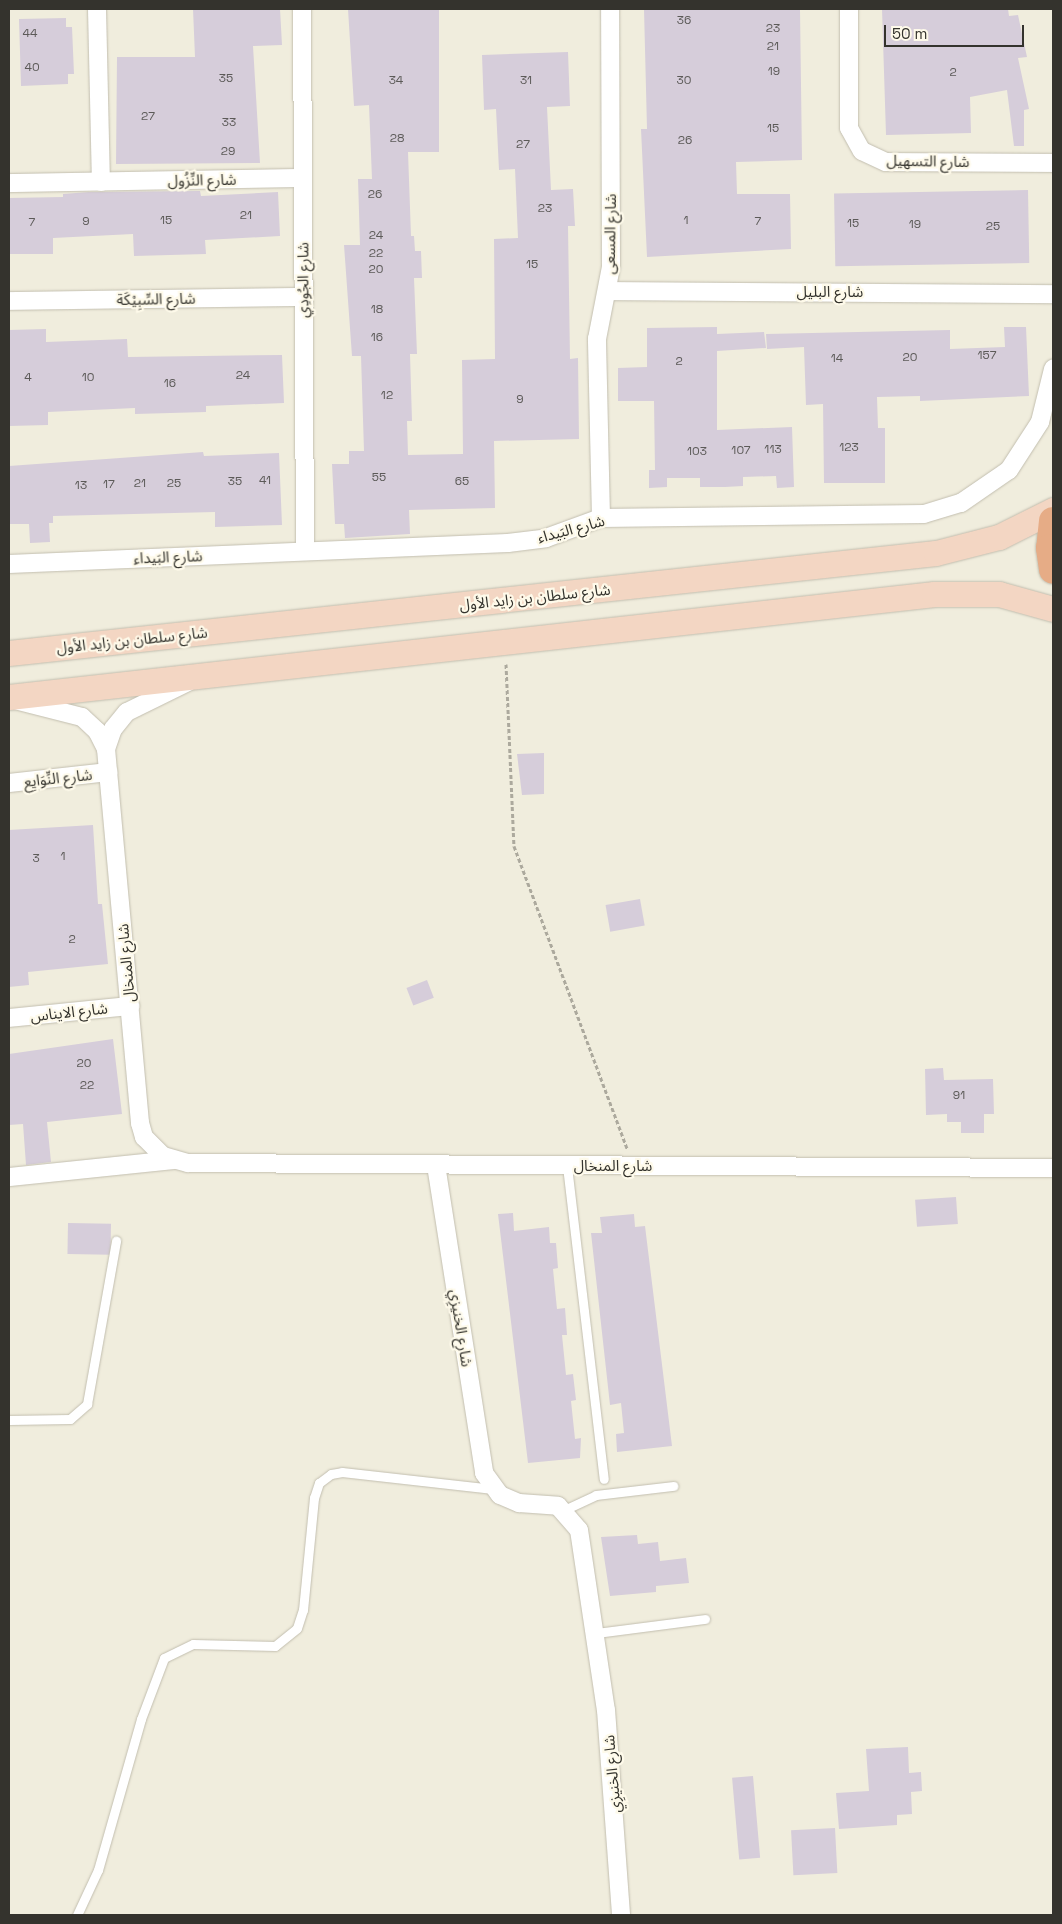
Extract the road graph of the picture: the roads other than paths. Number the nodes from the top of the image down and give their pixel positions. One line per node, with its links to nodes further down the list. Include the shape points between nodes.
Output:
1 (97, 9): 7 (street)
2 (302, 9): 6 (street, شارع الجُودِي)
3 (610, 9): 9 (street, شارع المسعى)
4 (849, 9): 5 (street, شارع التسهيل, via 849,128 862,151 886,162)
5 (1053, 163)
6 (303, 178): 7 (street, شارع النِّزُول); 11 (street, شارع الجُودِي)
7 (101, 182): 8 (street, شارع النِّزُول)
8 (9, 183)
9 (608, 291): 10 (street, شارع البليل); 15 (street, شارع المسعى, via 597,339)
10 (1053, 294)
11 (303, 296): 12 (street, شارع السِّبِيْكَة); 17 (street, شارع الجُودِي)
12 (9, 301)
13 (1053, 369): 15 (street, شارع البَيداء, via 1040,422 1021,456 978,494 943,510 904,516)
14 (1053, 510): 21 (main road, شارع سلطان بن زايد الأول, via 999,538 936,553)
15 (601, 518): 17 (street, شارع البَيداء, via 565,533 527,541)
16 (1053, 521): 19 (main road, via 1050,548)
17 (305, 551): 18 (street, شارع البَيداء)
18 (9, 564)
19 (1053, 570)
20 (1053, 609): 22 (main road, via 999,594 934,594)
21 (9, 653)
22 (198, 676): 23 (main road); 24 (street, شارع المنخال, via 127,712 113,729)
23 (9, 697): 24 (street, شارع المنخال, via 82,717 98,731)
24 (106, 749): 25 (street, شارع المنخال)
25 (108, 772): 26 (street, شارع النِّوَايِع); 27 (street, شارع المنخال)
26 (9, 783)
27 (130, 1006): 28 (street, شارع الايناس); 29 (street, شارع المنخال, via 144,1137 152,1148)
28 (9, 1018)
29 (174, 1160): 30 (street, شارع المنخال); 33 (street, شارع المنخال)
30 (436, 1165): 31 (street, شارع المنخال); 38 (street, شارع الخنيزِي, via 481,1464)
31 (567, 1166): 32 (street, شارع المنخال); 36 (lane)
32 (1053, 1168)
33 (9, 1177)
34 (116, 1241): 35 (lane, via 87,1404 70,1419)
35 (9, 1420)
36 (604, 1479)
37 (673, 1486): 39 (lane, via 606,1492)
38 (493, 1488): 39 (street, via 518,1503 543,1502); 42 (lane, via 342,1472 325,1477 315,1490 303,1610 291,1636 265,1648 182,1646 158,1666 98,1870)
39 (564, 1510): 41 (street, شارع الخنيزِي, via 579,1530)
40 (705, 1619): 41 (lane)
41 (597, 1634): 43 (street, شارع الخنيزِي, via 615,1797)
42 (77, 1915)
43 (621, 1915)

